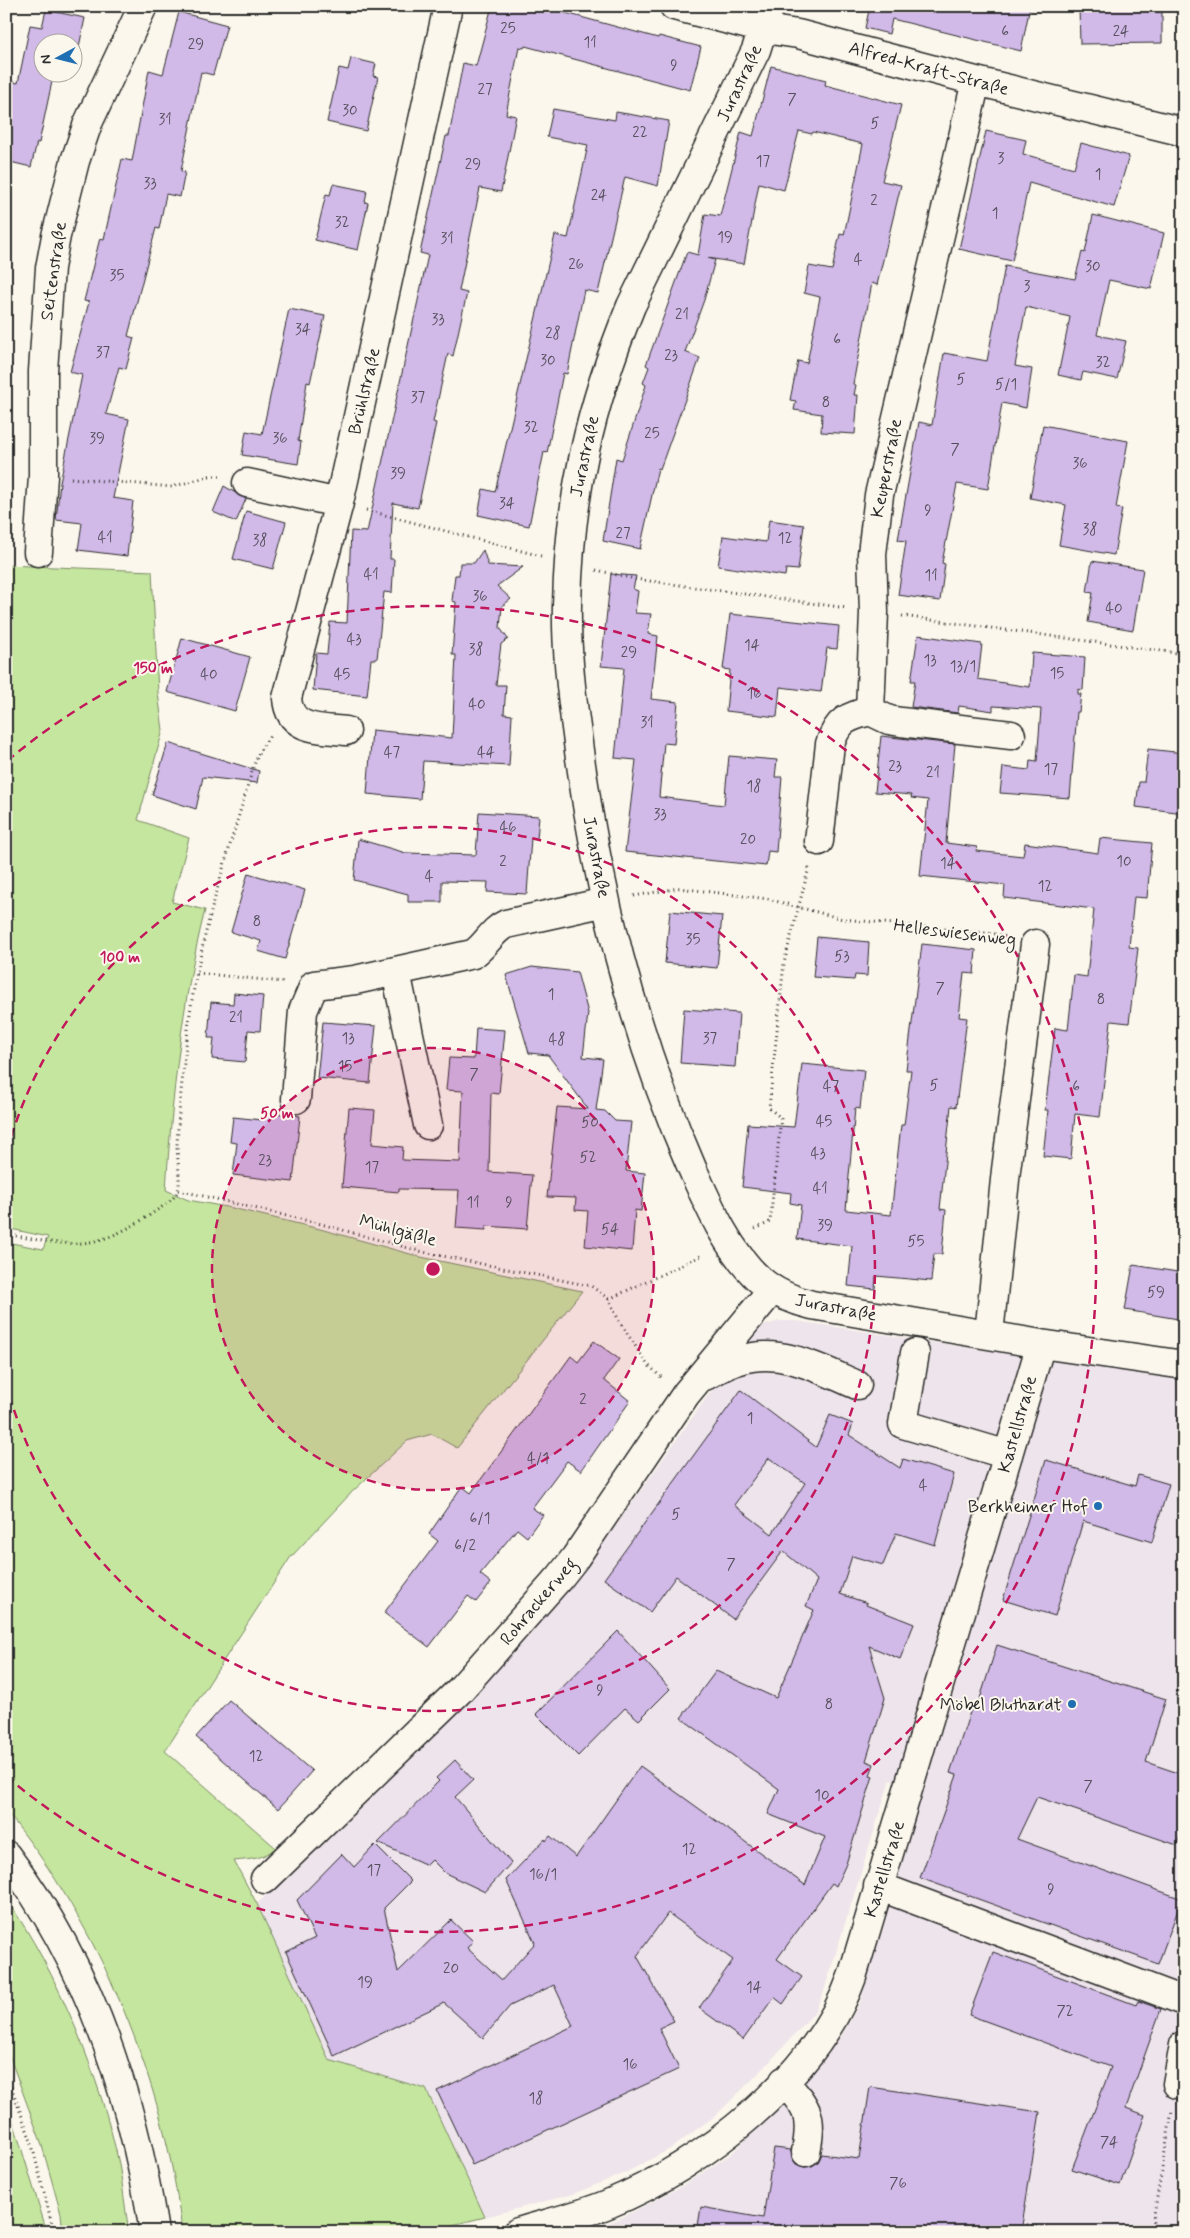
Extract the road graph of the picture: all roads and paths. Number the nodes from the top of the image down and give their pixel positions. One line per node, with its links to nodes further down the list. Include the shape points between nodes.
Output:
1 (143, 6): 7 (street, Seitenstraße, via 88,123 56,236 50,268 42,371)
2 (448, 6): 9 (street, Brühlstraße)
3 (674, 6): 4 (street, Alfred-Kraft-Straße)
4 (767, 18): 5 (street, Alfred-Kraft-Straße, via 798,34); 11 (street, Jurastraße, via 756,50 616,344 581,459 572,515)
5 (976, 81): 6 (street, Alfred-Kraft-Straße); 12 (street, Keuperstraße, via 878,495 872,554)
6 (1184, 132)
7 (43, 476): 8 (path, via 172,486 217,476); 10 (street, Seitenstraße)
8 (248, 483): 9 (street)
9 (339, 503): 11 (path); 14 (street, Brühlstraße, via 289,685)
10 (38, 552)
11 (569, 563): 12 (path, via 635,580); 19 (street, Jurastraße, via 567,640 570,678 584,788)
12 (874, 612): 13 (path); 15 (street, Keuperstraße)
13 (1184, 654)
14 (288, 709): 16 (street, via 292,717 310,727); 23 (path, via 259,752 253,768)
15 (870, 710): 17 (street, via 889,720); 18 (street, via 849,716 834,732)
16 (346, 731)
17 (1011, 735)
18 (819, 841): 20 (path, via 813,849)
19 (606, 902): 20 (path, Helleswiesenweg, via 679,888 758,897); 22 (street, via 506,924 500,926 473,954); 29 (street, Jurastraße, via 628,988 661,1089 702,1191)
20 (798, 907): 21 (path, Helleswiesenweg, via 843,919 996,934); 29 (path, via 784,963 769,1108 781,1118 770,1222)
21 (1035, 944): 32 (street, Helleswiesenweg)
22 (396, 972): 24 (street); 26 (street)
23 (197, 973): 24 (path); 27 (path, via 177,1143)
24 (314, 985): 25 (street, via 304,1012)
25 (296, 1099)
26 (428, 1125)
27 (178, 1190): 28 (path, via 169,1202 131,1227 87,1243 54,1244); 31 (path, Mühlgäßle, via 423,1252 591,1286)
28 (6, 1234)
29 (730, 1242): 30 (street, Jurastraße, via 758,1278); 31 (path)
30 (772, 1290): 32 (street, Jurastraße, via 812,1305); 37 (street, Rohrackerweg)
31 (609, 1299): 37 (path, via 647,1364 658,1375)
32 (989, 1334): 33 (street, Jurastraße)
33 (1041, 1344): 35 (street, Jurastraße); 38 (street, Kastellstraße)
34 (916, 1352): 38 (street, via 903,1424)
35 (1184, 1366)
36 (857, 1385): 37 (street, via 802,1362 771,1356 740,1360)
37 (692, 1386): 40 (street, Rohrackerweg, via 554,1584 459,1691)
38 (1008, 1456): 41 (street, Kastellstraße)
39 (6, 1855): 51 (street, via 40,1904 68,1954 111,2050 143,2164)
40 (265, 1879)
41 (878, 1886): 42 (street); 45 (street, Kastellstraße, via 852,1977 839,2010)
42 (1184, 2001)
43 (1184, 2044): 46 (street)
44 (6, 2073): 50 (path, via 31,2141)
45 (784, 2081): 47 (street, via 800,2099 809,2118); 52 (street, Kastellstraße, via 728,2134 674,2170 609,2204)
46 (1177, 2084): 54 (path)
47 (806, 2152)
48 (1022, 2224): 53 (path, via 1062,2232)
49 (1184, 2224): 55 (path)
50 (54, 2232)
51 (154, 2232)
52 (518, 2232)
53 (1097, 2232)
54 (1151, 2232)
55 (1183, 2232)

